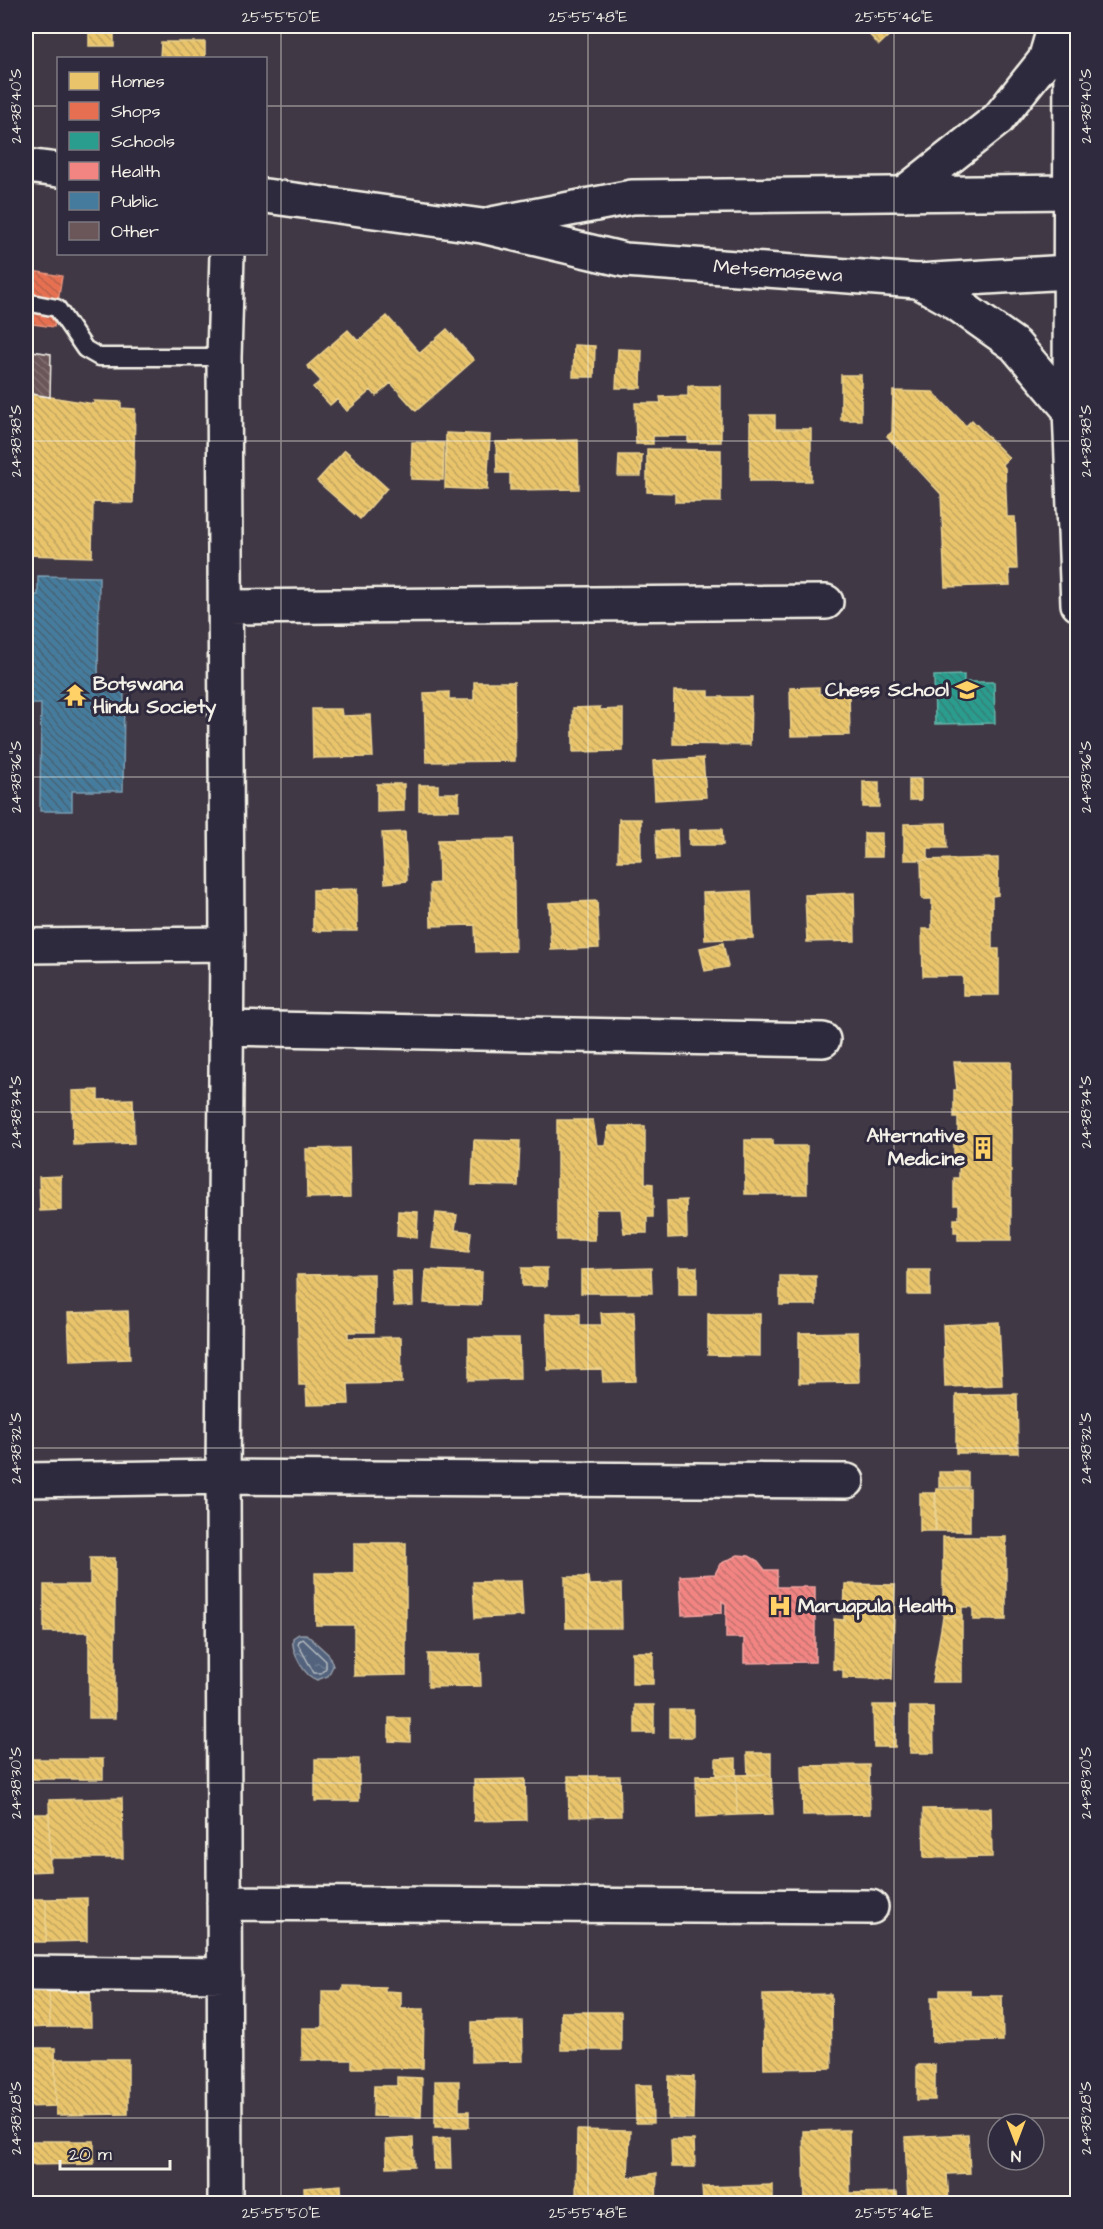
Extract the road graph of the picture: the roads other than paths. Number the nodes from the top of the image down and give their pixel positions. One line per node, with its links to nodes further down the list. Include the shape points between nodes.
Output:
1 (1056, 26): 6 (street, via 1045,60 998,120)
2 (1071, 26): 5 (street)
3 (26, 166): 4 (street)
4 (57, 170)
5 (1074, 192): 6 (street, Metsemasewa); 10 (street)
6 (903, 194): 8 (street, Metsemasewa, via 632,197)
7 (267, 196): 8 (street, Metsemasewa)
8 (482, 226): 11 (street, Metsemasewa, via 625,260)
9 (227, 255): 13 (street)
10 (1073, 272): 11 (street, Metsemasewa); 14 (street)
11 (918, 281): 14 (street, via 1015,345)
12 (26, 302): 13 (lane, via 57,308 84,349 99,357)
13 (224, 357): 17 (street)
14 (1070, 411): 16 (street)
15 (826, 602): 17 (street)
16 (1077, 604)
17 (226, 607): 18 (street)
18 (227, 944): 19 (street); 20 (street)
19 (26, 946)
20 (226, 1028): 21 (street); 22 (street)
21 (823, 1040)
22 (223, 1477): 23 (street); 24 (street); 25 (street)
23 (26, 1480)
24 (847, 1481)
25 (224, 1903): 26 (street); 28 (street)
26 (871, 1906)
27 (26, 1973): 28 (street)
28 (225, 1975): 29 (street)
29 (225, 2204)

